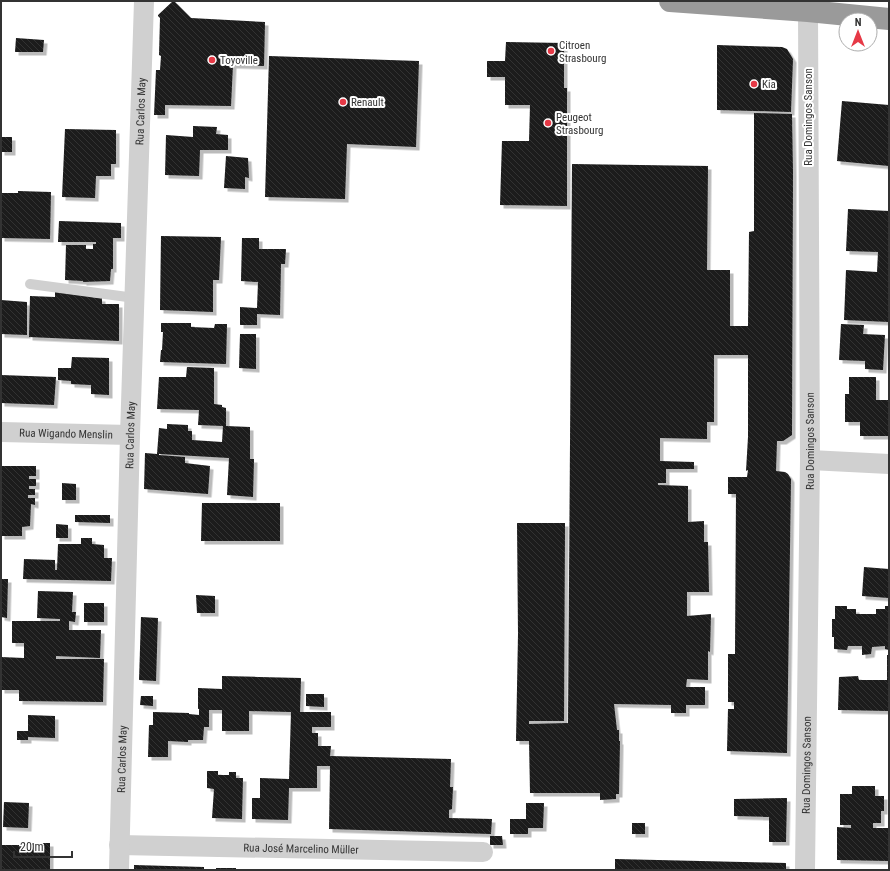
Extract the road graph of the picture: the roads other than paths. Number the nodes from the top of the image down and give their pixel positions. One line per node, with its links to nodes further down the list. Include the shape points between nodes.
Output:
1 (144, 1): 6 (street, Rua Carlos May)
2 (670, 1): 3 (highway)
3 (808, 11): 4 (highway); 9 (street, Rua Domingos Sanson)
4 (889, 19)
5 (30, 284): 6 (lane)
6 (134, 298): 8 (street, Rua Carlos May)
7 (1, 432): 8 (street, Rua Wigando Menslin)
8 (130, 435): 11 (street, Rua Carlos May)
9 (810, 460): 10 (street); 14 (street, Rua Domingos Sanson)
10 (889, 464)
11 (120, 845): 12 (street, Rua José Marcelino Müller); 13 (street, Rua Carlos May)
12 (483, 852)
13 (119, 870)
14 (806, 870)

